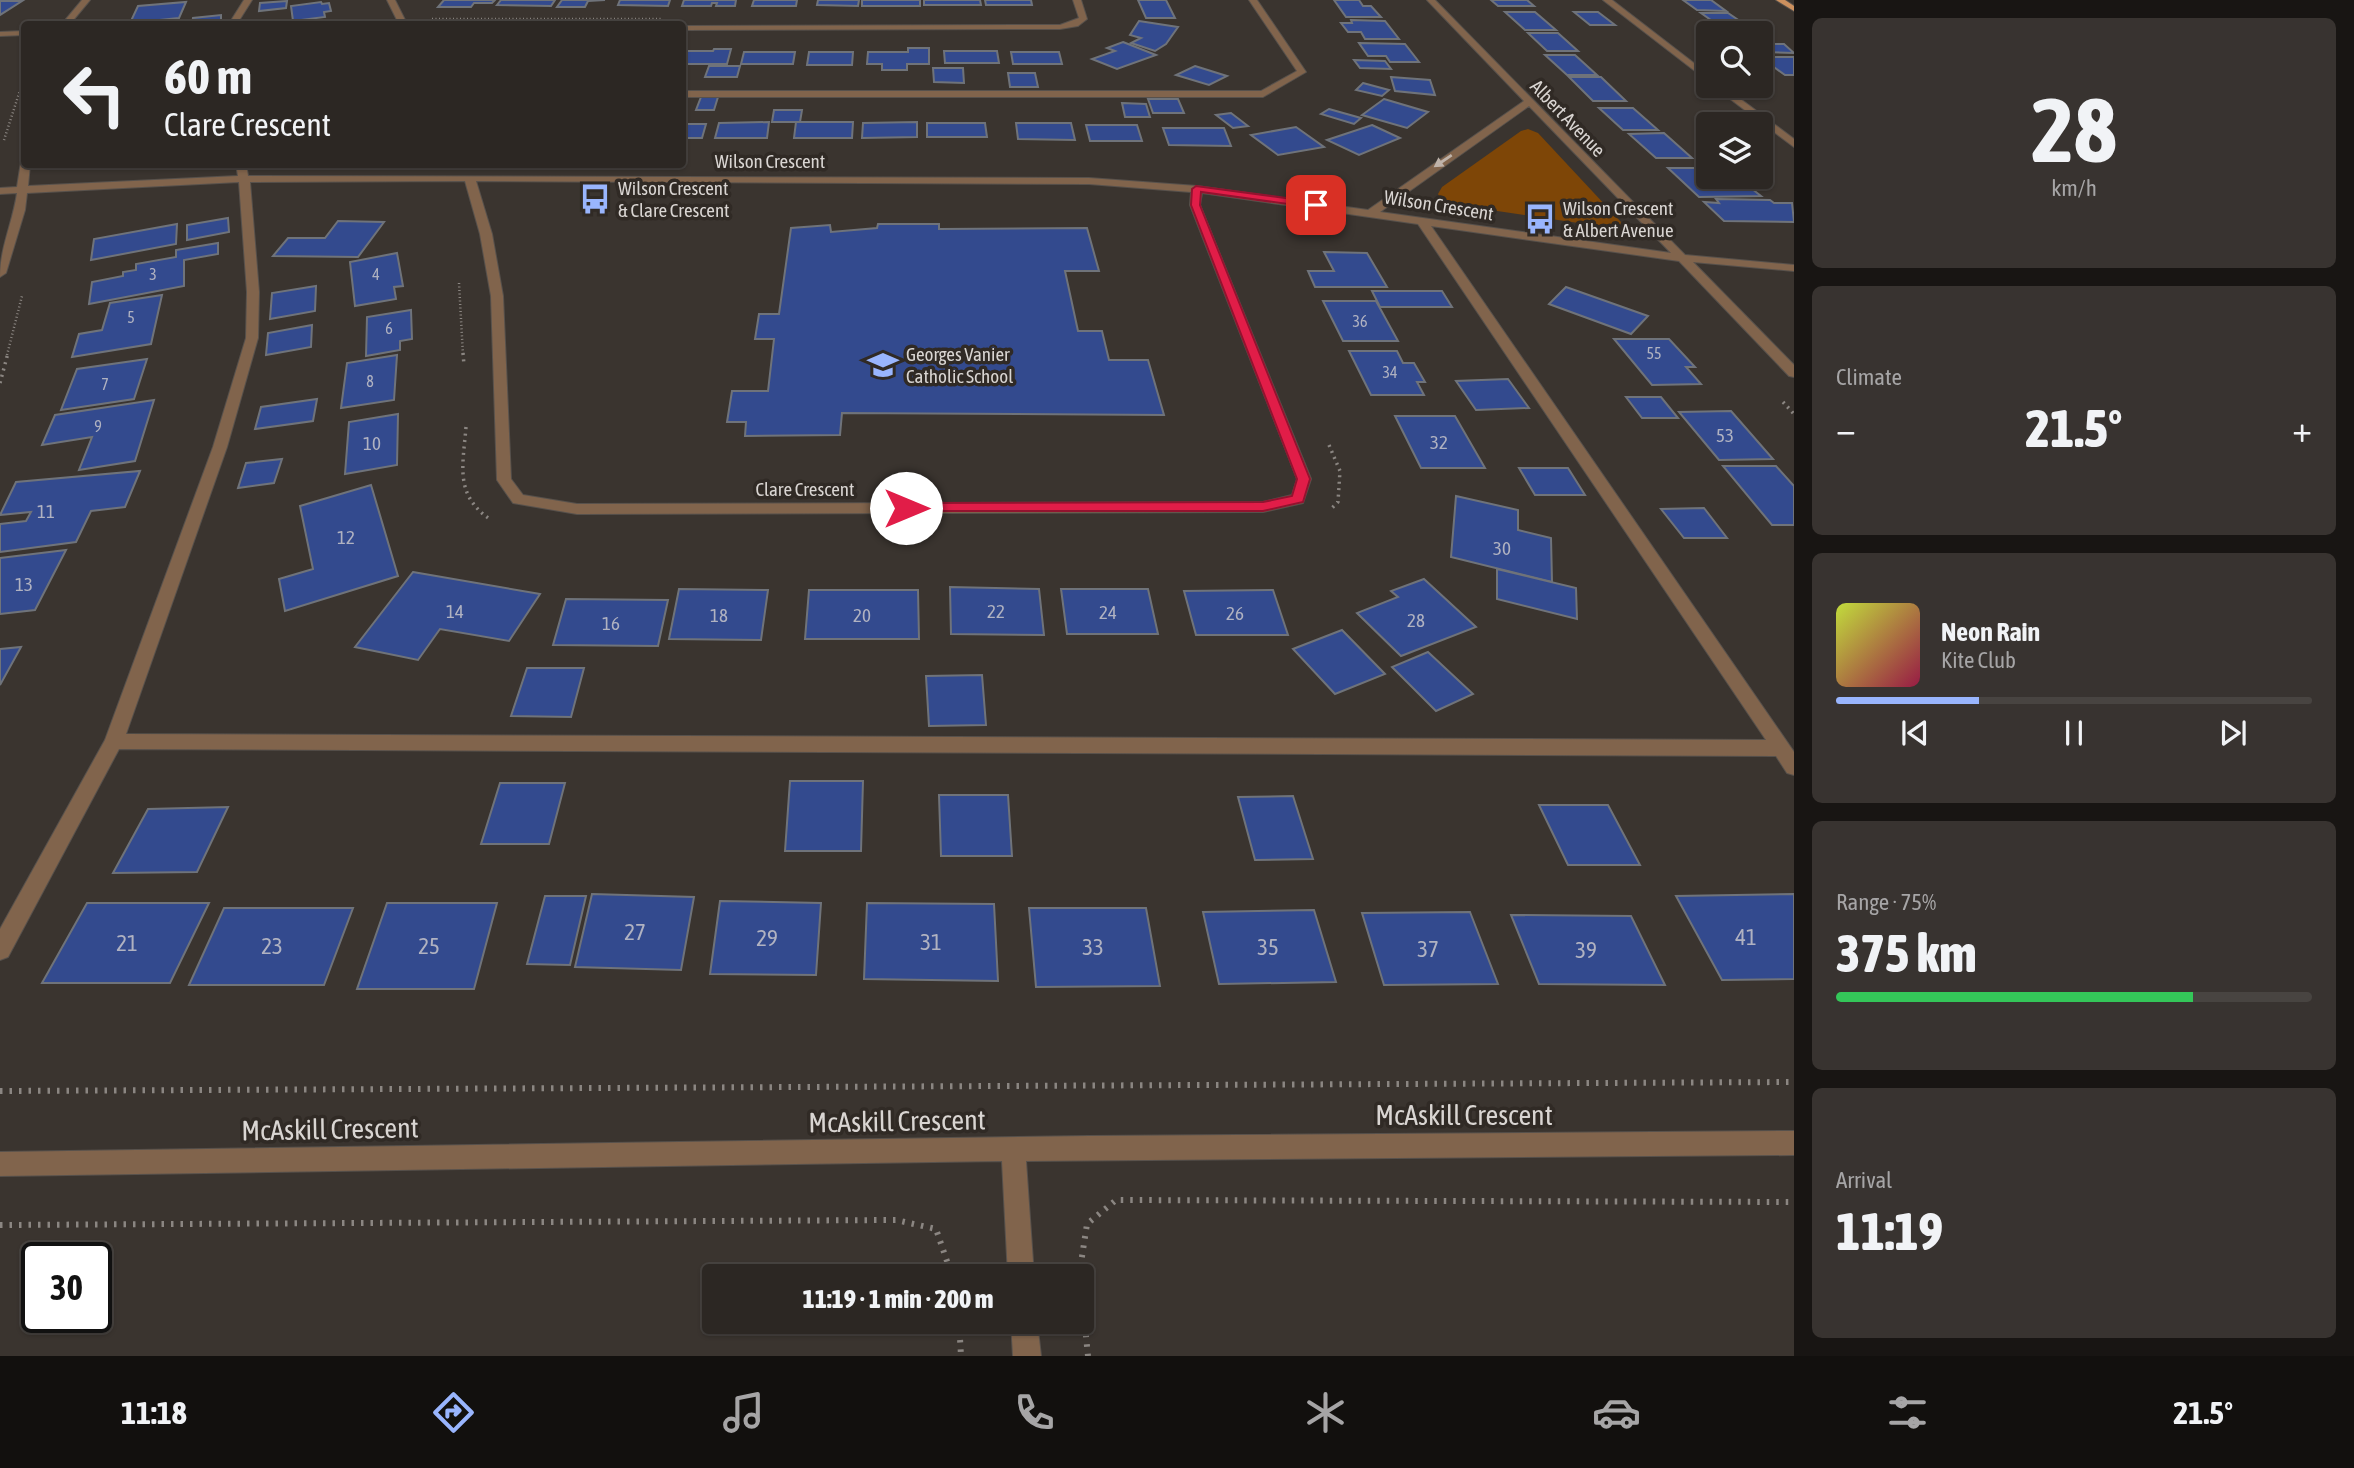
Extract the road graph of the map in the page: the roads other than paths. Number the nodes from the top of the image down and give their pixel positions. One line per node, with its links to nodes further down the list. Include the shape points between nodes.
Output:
1 (86, 0): 10 (street)
2 (248, 0): 11 (street)
3 (391, 0): 12 (street)
4 (1077, 0): 13 (street, via 1083,19 1060,27)
5 (1253, 0): 17 (street, via 1302,72 1263,94)
6 (1431, 0): 19 (street, Albert Avenue)
7 (1607, 0): 16 (street)
8 (1780, 0): 9 (main road)
9 (1794, 9)
10 (68, 21)
11 (236, 21)
12 (401, 21)
13 (686, 28)
14 (21, 33): 15 (street)
15 (0, 34)
16 (1696, 69)
17 (686, 94)
18 (1734, 98): 20 (street)
19 (1528, 102): 27 (street, Wilson Crescent, one-way to 27); 29 (street, Albert Avenue)
20 (1794, 144)
21 (25, 168): 25 (street)
22 (242, 172): 23 (street, Wilson Crescent); 25 (street, Wilson Crescent); 33 (street, via 253,338 220,447)
23 (470, 179): 24 (street, Wilson Crescent, via 1003,179); 24 (street, Clare Crescent, via 497,296 504,480 518,499 577,509 1263,507 1298,499 1304,479 1195,205)
24 (1196, 189): 27 (street, Wilson Crescent)
25 (22, 190): 26 (street, Wilson Crescent); 31 (street)
26 (0, 191)
27 (1371, 213): 28 (street, Wilson Crescent)
28 (1422, 221): 29 (street, Wilson Crescent); 34 (street)
29 (1682, 258): 30 (street, Wilson Crescent); 32 (street)
30 (1794, 268)
31 (0, 273)
32 (1794, 373)
33 (114, 741): 34 (street); 36 (street)
34 (1781, 748): 35 (street)
35 (1794, 767)
36 (0, 950)
37 (1794, 1143): 38 (street, McAskill Crescent)
38 (1013, 1149): 39 (street, McAskill Crescent); 40 (street)
39 (0, 1164)
40 (1020, 1264)
41 (1025, 1334): 42 (street)
42 (1027, 1356)

